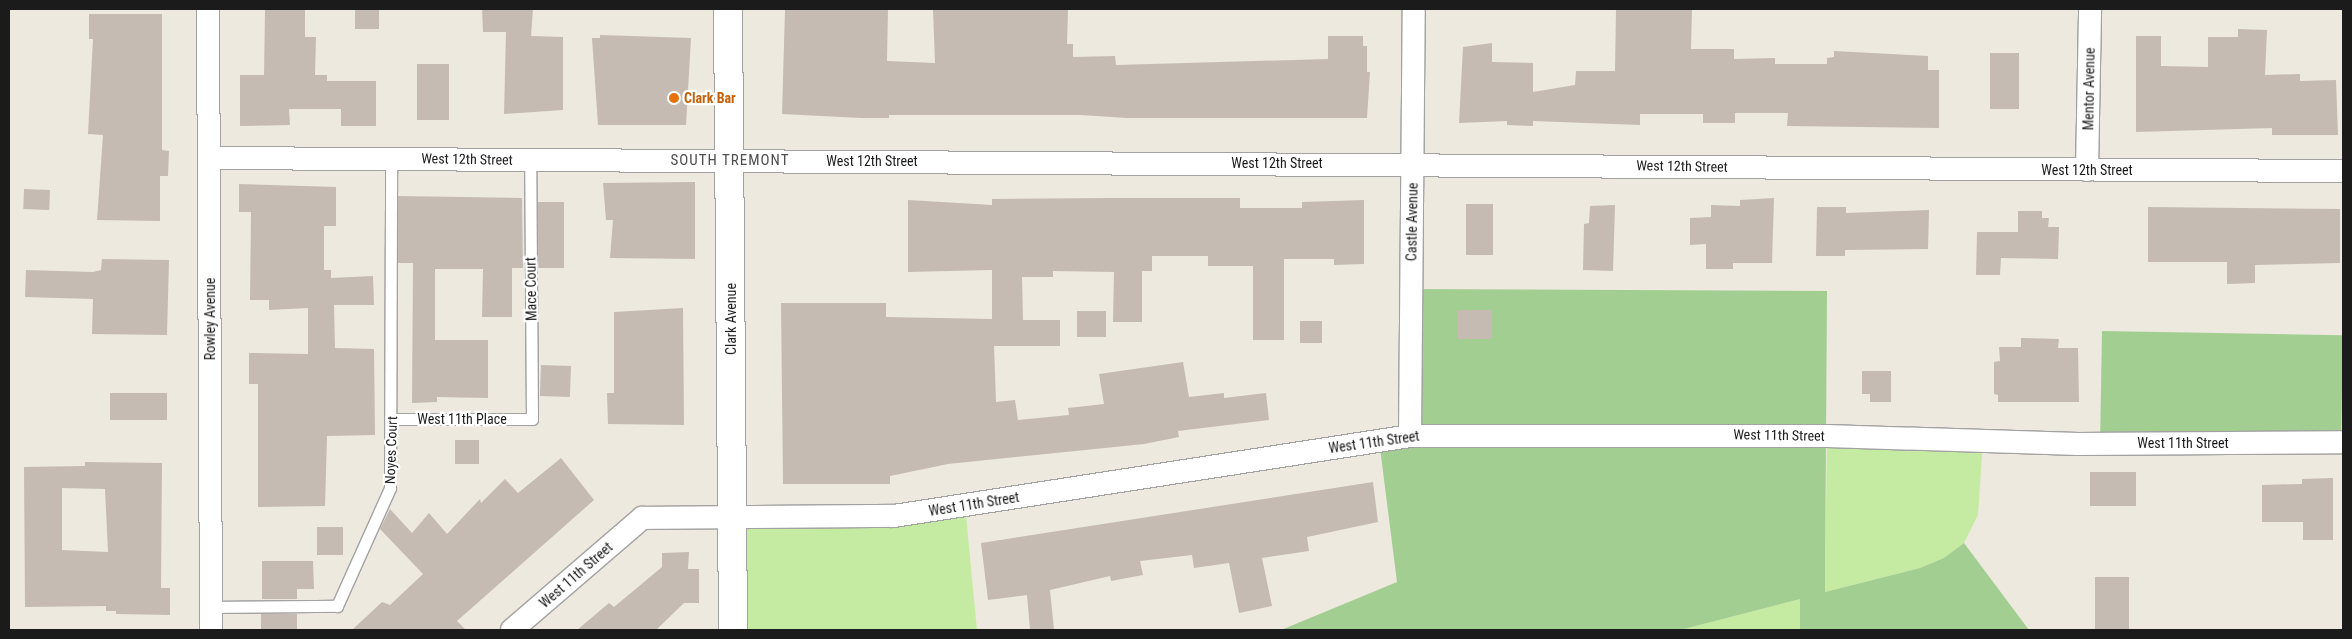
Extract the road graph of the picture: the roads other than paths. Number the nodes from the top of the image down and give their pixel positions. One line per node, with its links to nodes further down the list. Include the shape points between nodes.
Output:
1 (208, 9): 5 (street, Rowley Avenue)
2 (728, 9): 8 (street, Clark Avenue)
3 (1414, 9): 9 (street, Castle Avenue)
4 (2090, 9): 10 (street, Mentor Avenue)
5 (210, 158): 6 (street, West 12th Street); 17 (street, Rowley Avenue)
6 (391, 158): 7 (street, West 12th Street); 12 (lane, Noyes Court)
7 (530, 160): 8 (street, West 12th Street); 13 (lane, Mace Court)
8 (730, 160): 9 (street, West 12th Street); 16 (street, Clark Avenue)
9 (1413, 164): 10 (street, West 12th Street); 14 (street, Castle Avenue)
10 (2087, 170): 11 (street, West 12th Street)
11 (2343, 171)
12 (392, 419): 13 (lane, West 11th Place); 17 (lane, Noyes Court, via 390,488 336,606)
13 (532, 419)
14 (1410, 436): 15 (street, West 11th Street, via 1729,434 2078,444); 16 (street, West 11th Street, via 894,516)
15 (2343, 442)
16 (733, 518): 19 (street, West 11th Street, via 642,518); 20 (street, Clark Avenue)
17 (211, 607): 18 (street, Rowley Avenue)
18 (211, 630)
19 (512, 630)
20 (733, 630)

